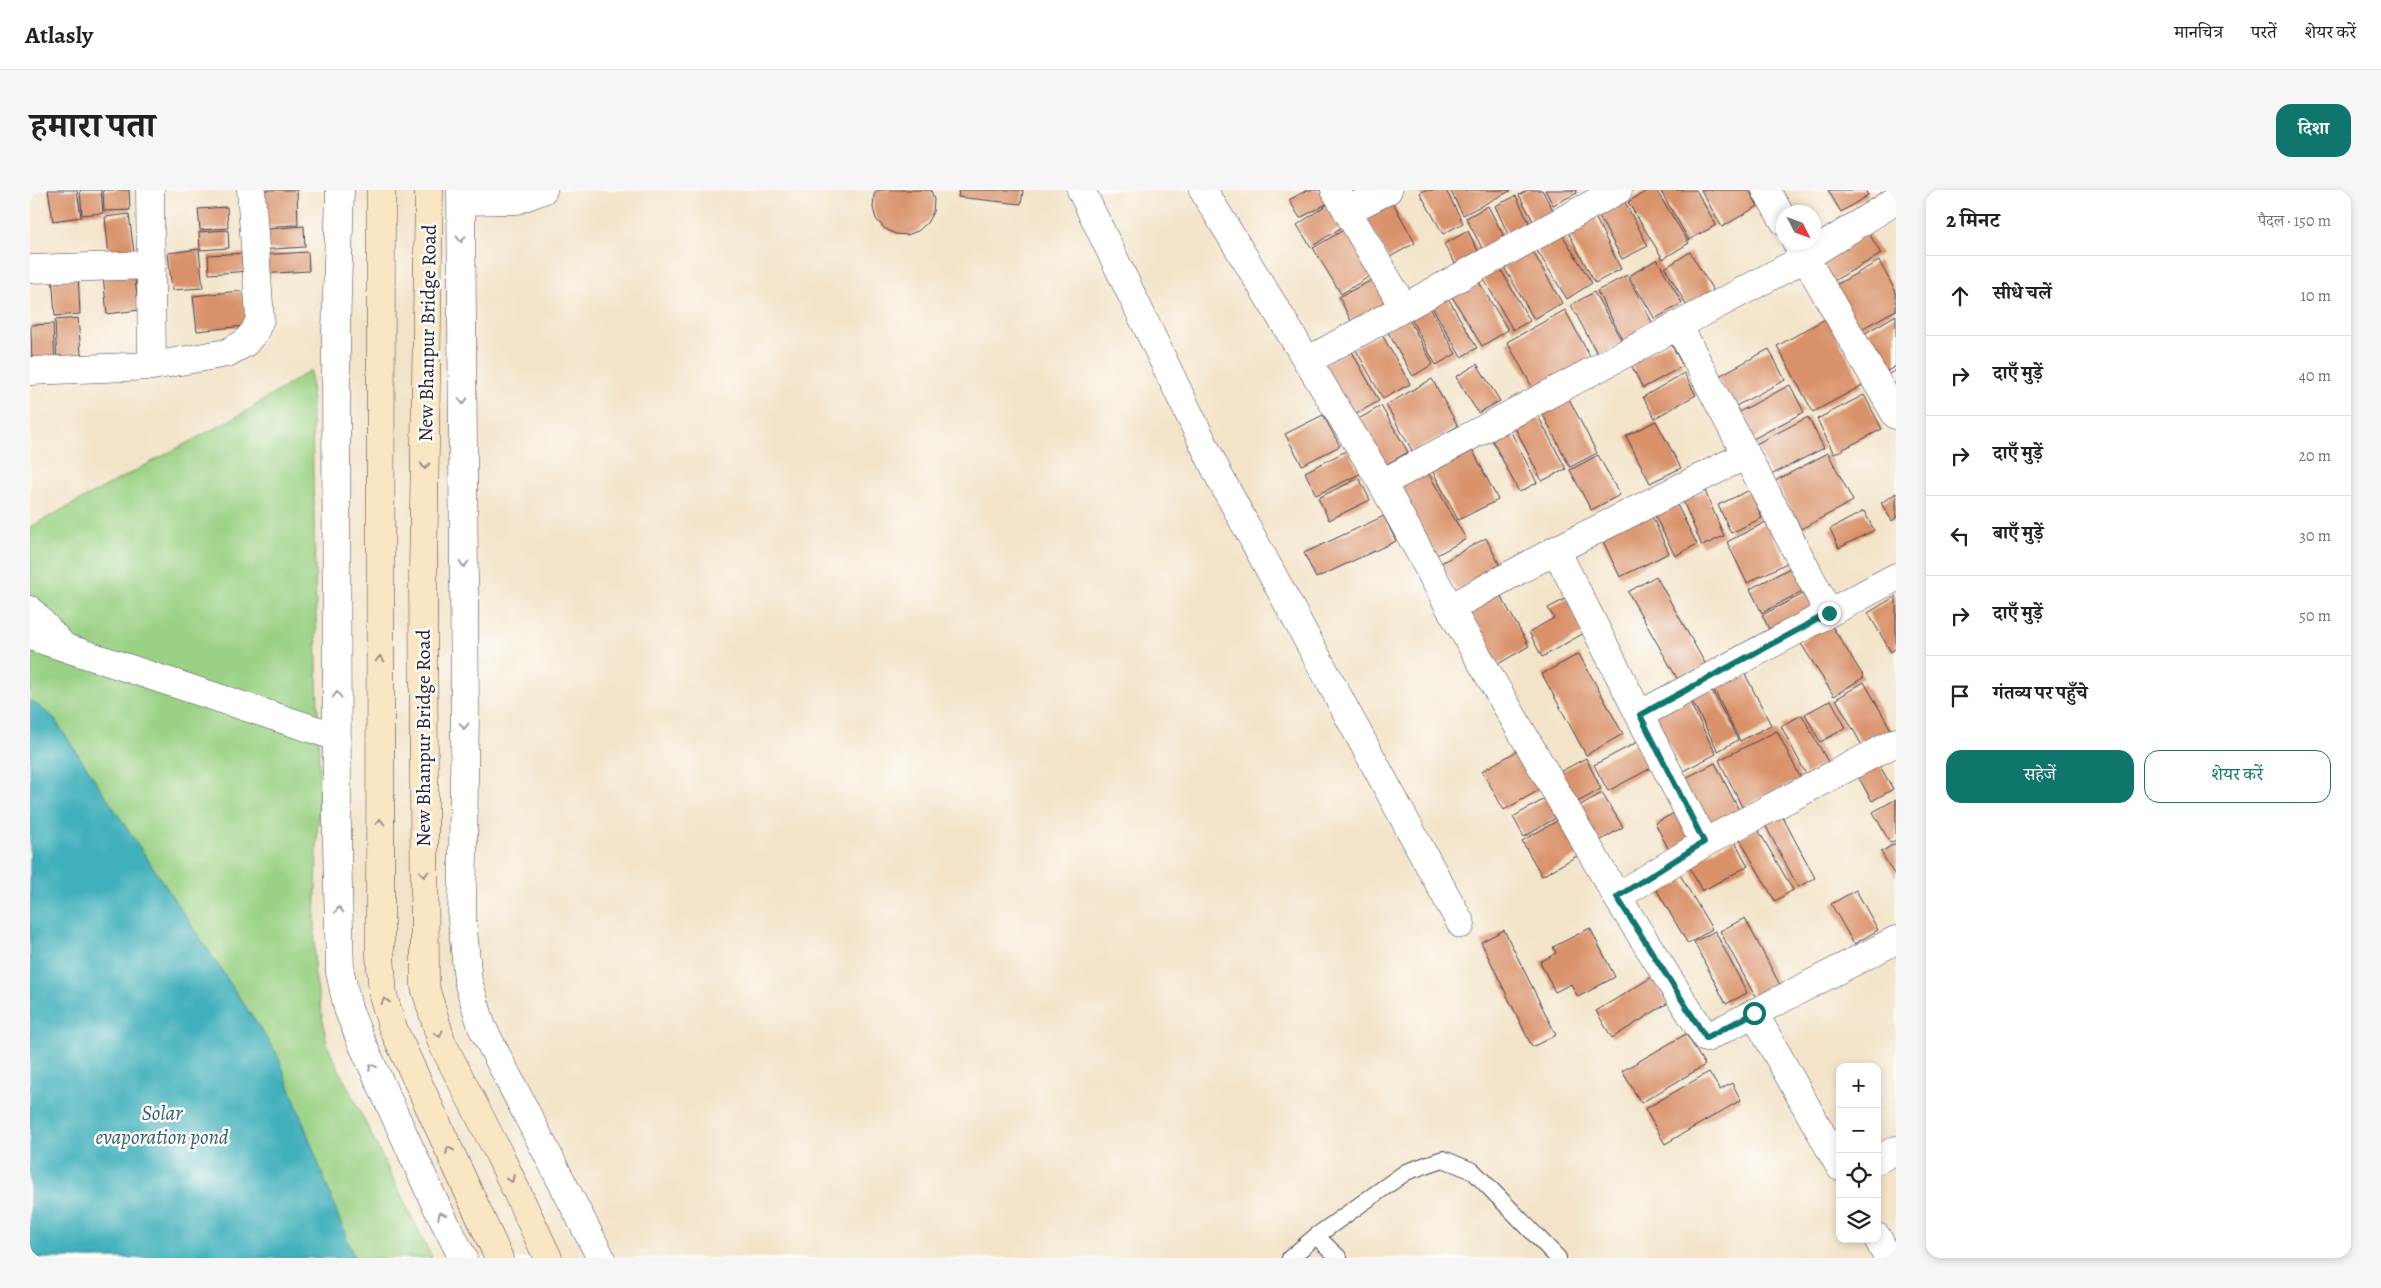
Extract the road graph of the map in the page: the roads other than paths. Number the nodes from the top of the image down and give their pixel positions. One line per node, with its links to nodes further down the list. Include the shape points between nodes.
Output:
1 (150, 190): 18 (street)
2 (251, 190): 23 (street, via 260,320 255,331 245,343 227,353)
3 (340, 190): 36 (street, one-way to 3, via 336,333)
4 (381, 190): 49 (street, one-way to 4, via 392,1026 383,994 380,956)
5 (429, 190): 50 (street, New Bhanpur Bridge Road, one-way to 50, via 423,573 425,987 442,1043)
6 (543, 190): 12 (street, via 518,200)
7 (1081, 190): 40 (street, via 1219,476)
8 (1203, 190): 22 (street)
9 (1388, 190): 14 (street)
10 (1766, 190): 15 (street)
11 (1605, 193): 20 (street)
12 (461, 196): 51 (street, one-way to 51, via 465,702 462,919 468,981 482,1027)
13 (1896, 200): 16 (street)
14 (1341, 201): 20 (street)
15 (1776, 207)
16 (1821, 239)
17 (1800, 250): 21 (street); 25 (street)
18 (152, 265): 19 (street); 23 (street)
19 (30, 269)
20 (1404, 308): 22 (street)
21 (1678, 326): 26 (street); 27 (street)
22 (1307, 361): 27 (street)
23 (152, 366): 24 (street)
24 (30, 371)
25 (1896, 415)
26 (1746, 455): 28 (street); 32 (street)
27 (1382, 483): 30 (street)
28 (1556, 550): 30 (street); 35 (street)
29 (1896, 577): 32 (street)
30 (1450, 608): 39 (street)
31 (30, 610): 34 (street)
32 (1829, 613): 35 (street)
33 (30, 636): 34 (street)
34 (65, 648): 36 (street)
35 (1640, 715): 38 (street)
36 (337, 737): 48 (street, one-way to 36, via 348,1009 340,972)
37 (1896, 742): 38 (street)
38 (1704, 842): 39 (street)
39 (1617, 897): 42 (street, via 1706,1038)
40 (1461, 924)
41 (1896, 940): 42 (street)
42 (1754, 1013): 45 (street)
43 (1896, 1150): 44 (street)
44 (1881, 1158)
45 (1836, 1159)
46 (1316, 1236): 52 (lane); 53 (lane); 54 (lane, via 1406,1172 1443,1159 1473,1171)
47 (1880, 1243): 55 (street)
48 (463, 1258)
49 (499, 1258)
50 (548, 1258)
51 (601, 1258)
52 (1290, 1258)
53 (1339, 1258)
54 (1558, 1258)
55 (1888, 1258)

